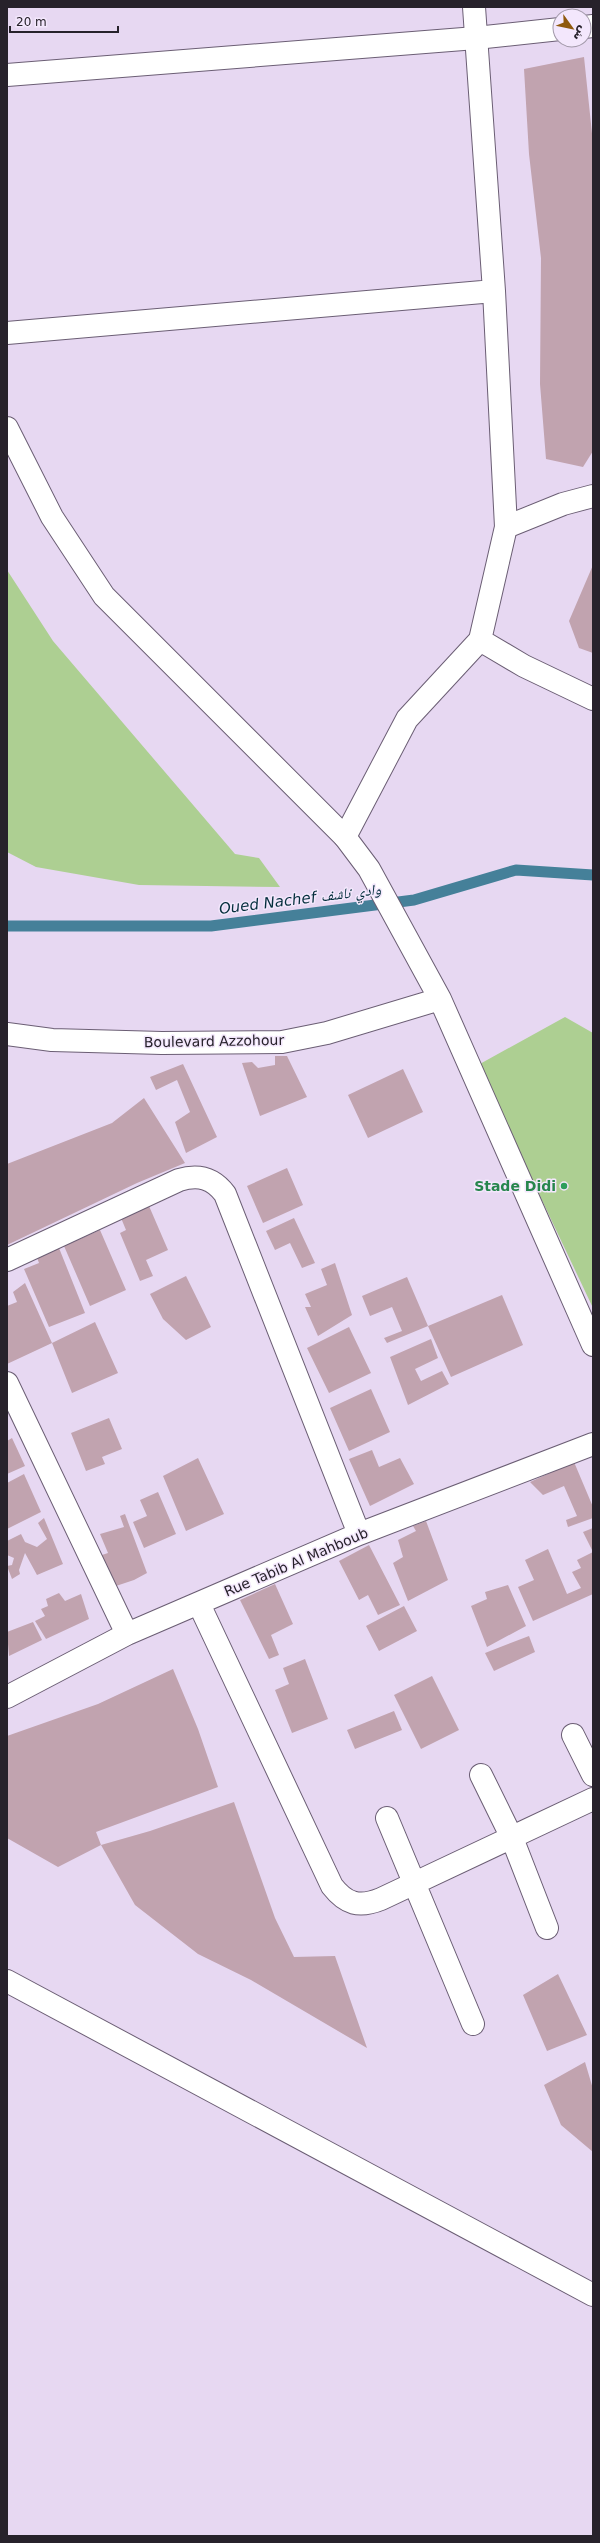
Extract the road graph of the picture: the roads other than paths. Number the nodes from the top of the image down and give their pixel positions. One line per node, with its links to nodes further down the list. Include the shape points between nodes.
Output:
1 (474, 7): 3 (street)
2 (552, 30): 3 (street)
3 (476, 38): 4 (street); 5 (street)
4 (7, 75)
5 (494, 291): 6 (street); 9 (street)
6 (7, 333)
7 (7, 428): 12 (street, via 52,517 104,596)
8 (593, 496): 9 (street, via 563,504)
9 (506, 527): 10 (street)
10 (480, 640): 11 (street, via 524,666); 12 (street, via 407,719)
11 (593, 699)
12 (346, 837): 13 (street, via 369,869 415,949)
13 (440, 999): 14 (street, Boulevard Azzohour, via 328,1033 282,1042 139,1043 52,1040); 16 (street)
14 (7, 1034)
15 (7, 1260): 19 (street, via 184,1178 200,1177 219,1186 225,1194)
16 (593, 1345)
17 (7, 1383): 21 (street)
18 (593, 1444): 19 (street, Rue Tabib Al Mahboub)
19 (359, 1534): 20 (street, Rue Tabib Al Mahboub)
20 (198, 1604): 21 (street, Rue Tabib Al Mahboub); 29 (street, via 332,1886 340,1896 357,1905 367,1905)
21 (128, 1634): 22 (street, Rue Tabib Al Mahboub)
22 (7, 1697)
23 (573, 1735): 25 (street)
24 (481, 1775): 28 (street)
25 (593, 1775)
26 (593, 1799): 28 (street)
27 (387, 1818): 29 (street)
28 (512, 1838): 29 (street); 30 (street)
29 (413, 1884): 32 (street)
30 (547, 1928)
31 (7, 1981): 33 (street)
32 (473, 2024)
33 (593, 2295)

